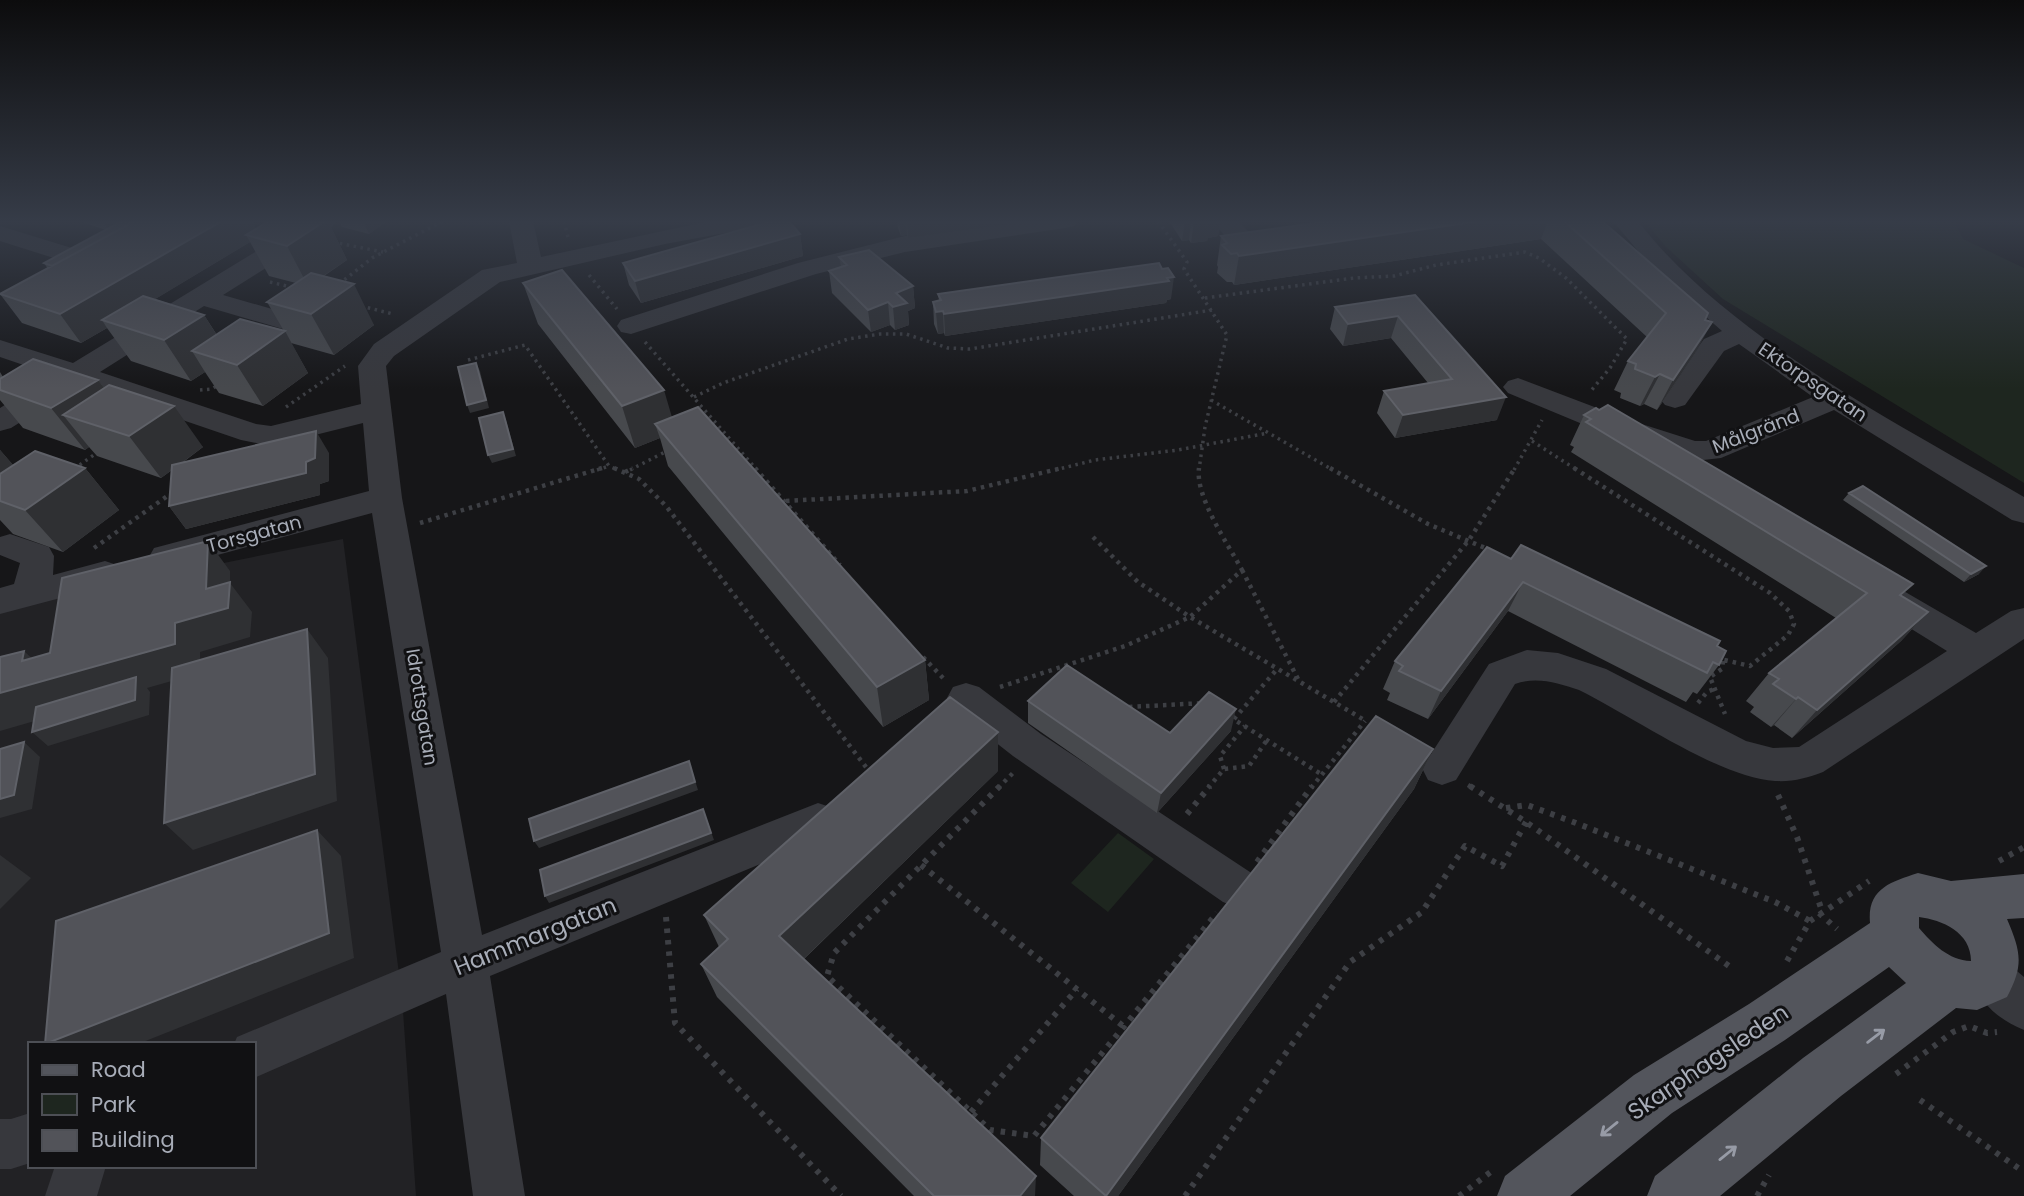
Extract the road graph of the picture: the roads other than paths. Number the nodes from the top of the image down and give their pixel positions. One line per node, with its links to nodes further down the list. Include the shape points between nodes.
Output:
1 (240, 277): 5 (street)
2 (490, 277): 14 (street, Idrottsgatan, via 376,359 372,366)
3 (780, 277): 7 (street)
4 (1673, 277): 8 (street, Ektorpsgatan)
5 (201, 297): 6 (street); 10 (street)
6 (283, 321)
7 (631, 326)
8 (1740, 333): 12 (street, via 1714,345); 13 (street, Ektorpsgatan)
9 (0, 348): 10 (street)
10 (78, 373): 14 (street, via 271,436); 15 (street)
11 (1518, 387): 13 (street, Målgränd, via 1615,426 1694,451 1710,451)
12 (1675, 399)
13 (1835, 399): 18 (street, Ektorpsgatan)
14 (376, 411): 19 (street, Idrottsgatan)
15 (0, 421)
16 (1643, 452): 17 (street)
17 (1690, 481)
18 (2024, 512)
19 (389, 515): 22 (street, Torsgatan); 32 (street, Idrottsgatan)
20 (10, 546): 22 (street, via 37,556 37,571)
21 (1857, 580): 24 (street)
22 (14, 598)
23 (2024, 621): 24 (street)
24 (1976, 651): 26 (street, via 1809,760 1792,764 1755,762 1567,670 1540,665 1511,667)
25 (966, 698): 28 (street)
26 (1442, 768)
27 (818, 821): 32 (street, Hammargatan)
28 (1238, 888)
29 (2024, 896): 30 (main road)
30 (1953, 902): 31 (main road, via 1918,895 1903,900 1893,911); 33 (main road, via 1980,921)
31 (1896, 934): 33 (main road, via 1915,960); 40 (main road, Skarphagsleden, one-way to 40, via 1653,1094)
32 (465, 964): 34 (street, Hammargatan); 39 (street, Idrottsgatan)
33 (1994, 985): 41 (main road, one-way to 33, via 1822,1077)
34 (256, 1053)
35 (28, 1139): 36 (street)
36 (0, 1144)
37 (79, 1168): 38 (street)
38 (71, 1196)
39 (499, 1196)
40 (1525, 1196)
41 (1675, 1196)

